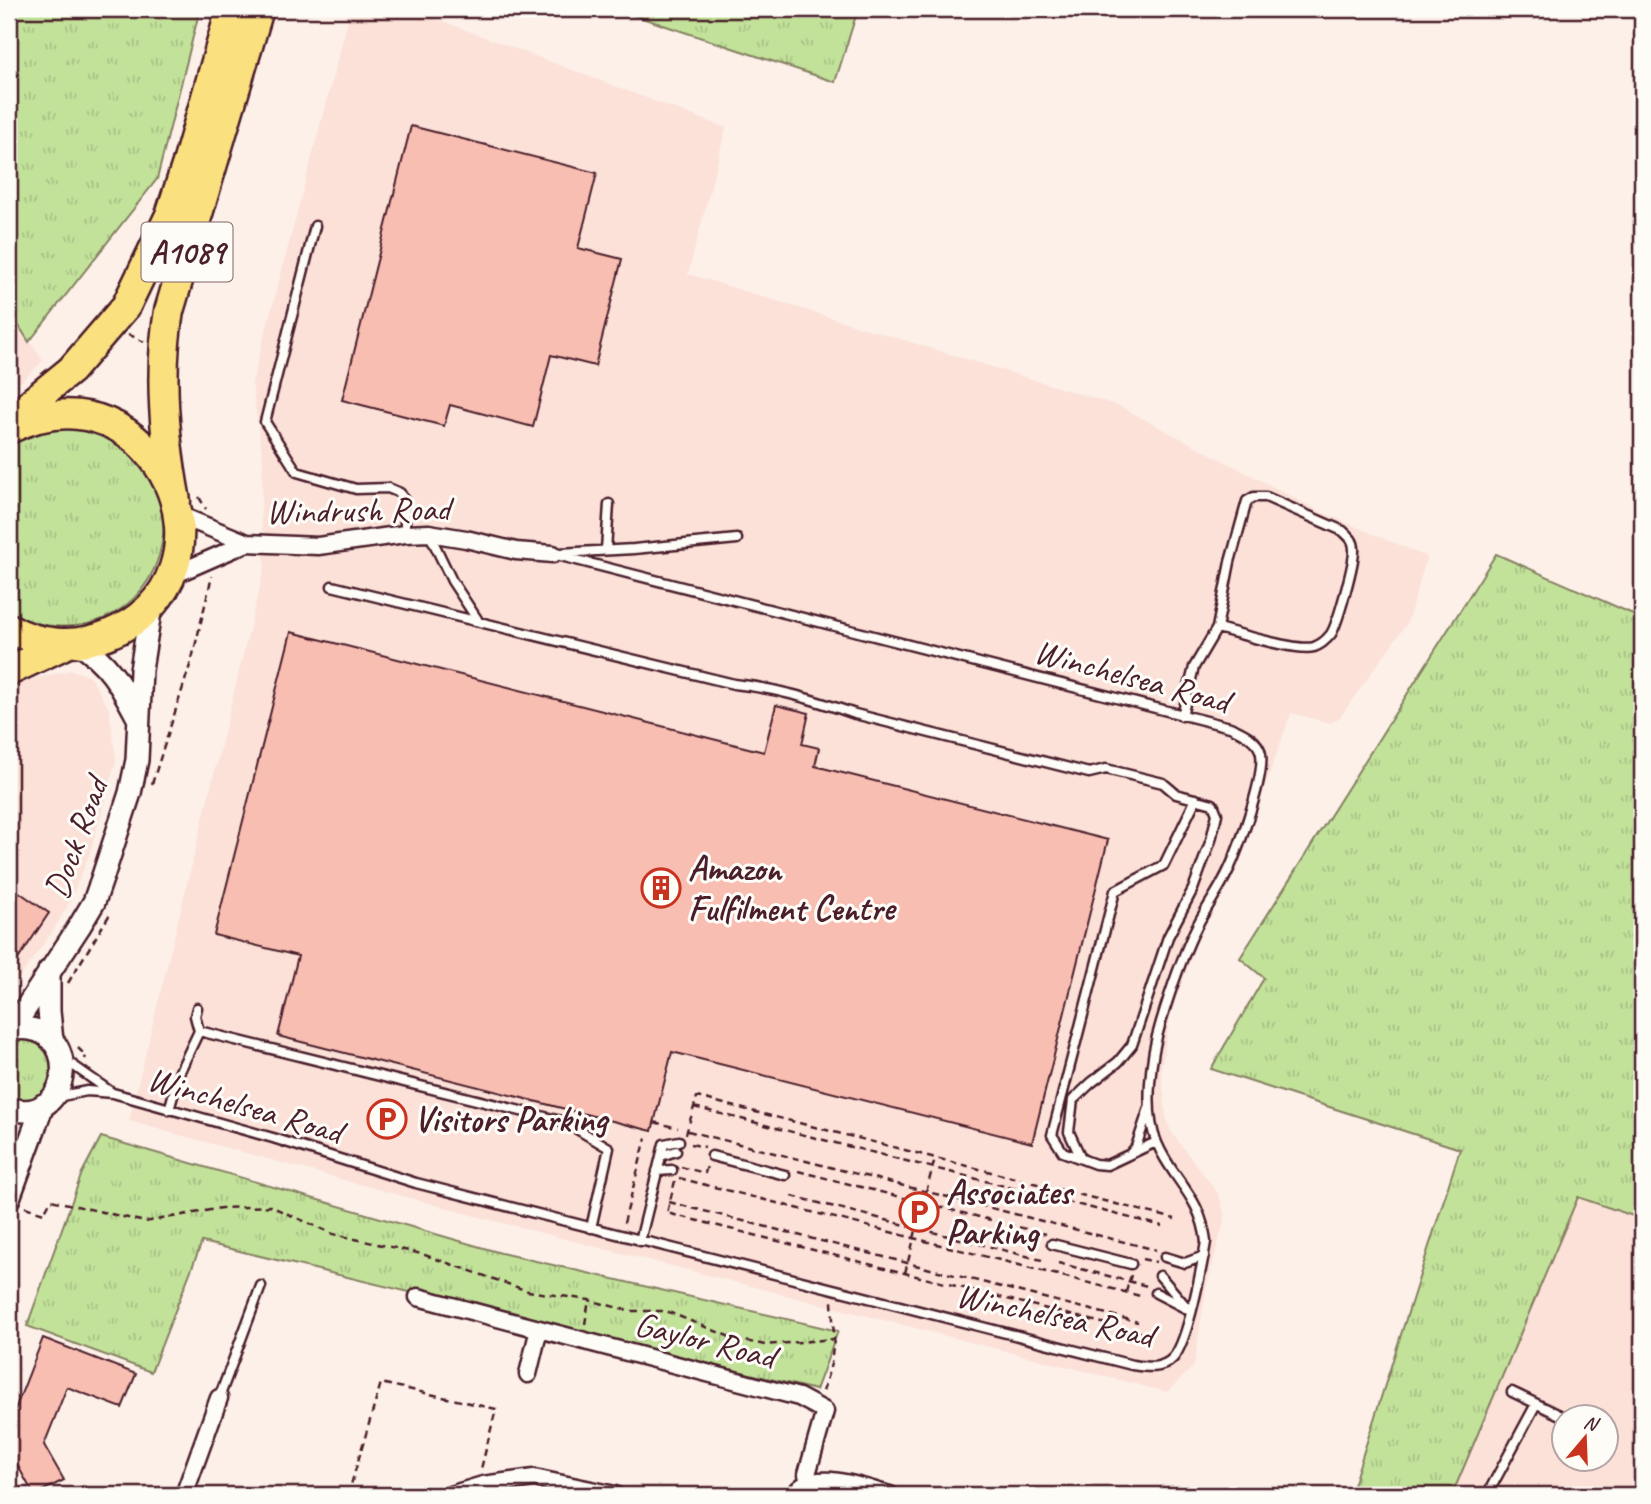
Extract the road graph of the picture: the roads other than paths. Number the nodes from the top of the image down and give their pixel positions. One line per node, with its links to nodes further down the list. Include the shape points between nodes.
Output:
1 (231, 9): 4 (highway, A1089, via 170,215 126,306 71,370)
2 (258, 9): 6 (highway, A1089, via 169,311 163,350 166,446)
3 (315, 226): 8 (lane, via 265,422 297,472 356,489 388,488 400,493 405,502)
4 (9, 427): 6 (highway, via 70,415 111,424 129,434 159,463)
5 (609, 504): 11 (lane)
6 (177, 508): 10 (street, Windrush Road); 13 (highway, via 178,551)
7 (429, 533): 8 (street, Windrush Road); 12 (street, Windrush Road); 16 (lane)
8 (405, 534): 10 (street, Windrush Road, via 318,546)
9 (737, 539): 11 (lane)
10 (247, 543): 13 (street, Windrush Road)
11 (606, 550): 12 (lane)
12 (553, 554): 21 (lane, Winchelsea Road)
13 (169, 577): 15 (highway)
14 (332, 586): 16 (lane)
15 (150, 605): 19 (highway, via 118,631); 22 (street, Dock Road)
16 (477, 620): 23 (lane, via 819,701 1088,773 1106,769 1163,783 1176,794)
17 (9, 628): 19 (highway, via 43,641)
18 (1217, 628): 18 (lane, via 1243,511 1254,497 1288,505 1352,539 1351,569 1335,625 1323,642 1298,647); 21 (lane, via 1194,667)
19 (73, 643): 20 (highway); 22 (street, via 95,654 109,668)
20 (9, 671)
21 (1182, 716): 31 (lane, Winchelsea Road, via 1230,727 1248,736 1261,753 1257,788 1236,851 1193,934 1161,1023)
22 (138, 718): 24 (street, Dock Road, via 130,793 94,902)
23 (1196, 799): 40 (lane, via 1213,803 1217,814 1211,840 1193,890 1168,937 1132,1045 1073,1100 1069,1132); 40 (lane, via 1164,865 1115,891 1052,1135 1063,1152)
24 (49, 971): 26 (street, Dock Road); 28 (street, via 49,1011)
25 (197, 1008): 27 (lane)
26 (9, 1030): 28 (street, Dock Road, via 32,1029)
27 (199, 1031): 33 (lane, via 180,1071); 45 (lane, via 565,1122 609,1148)
28 (57, 1049): 29 (lane, Winchelsea Road); 30 (street, via 63,1065 61,1084)
29 (113, 1093): 30 (lane, Winchelsea Road, via 87,1091); 33 (lane, Winchelsea Road)
30 (47, 1102): 32 (street, via 29,1110); 44 (street)
31 (1150, 1104): 35 (lane, Winchelsea Road); 39 (lane, via 1136,1147)
32 (9, 1108)
33 (169, 1110): 45 (lane, Winchelsea Road, via 406,1181)
34 (679, 1141): 38 (lane, via 664,1144)
35 (1156, 1142): 39 (lane); 48 (lane, Winchelsea Road, via 1198,1208 1206,1242)
36 (676, 1151): 38 (lane)
37 (710, 1155): 43 (lane)
38 (661, 1156): 42 (lane)
39 (1128, 1157): 40 (lane, via 1107,1165)
40 (1081, 1158)
41 (675, 1168): 42 (lane)
42 (657, 1171): 46 (lane)
43 (785, 1175)
44 (13, 1205)
45 (591, 1228): 46 (lane, Winchelsea Road)
46 (640, 1241): 55 (lane, Winchelsea Road, via 1148,1368 1173,1358)
47 (1052, 1244): 50 (lane)
48 (1204, 1256): 49 (lane, via 1185,1263); 55 (lane, Winchelsea Road)
49 (1165, 1257)
50 (1131, 1264)
51 (1160, 1276): 55 (lane)
52 (261, 1286): 59 (lane)
53 (1156, 1293): 55 (lane)
54 (418, 1297): 56 (street, Gaylor Road)
55 (1191, 1311)
56 (539, 1329): 57 (street); 62 (street, Gaylor Road, via 799,1397 825,1411 807,1474)
57 (528, 1374)
58 (1512, 1392): 60 (lane)
59 (219, 1398): 63 (street)
60 (1536, 1404): 61 (lane); 68 (lane)
61 (1550, 1411)
62 (809, 1483): 66 (street); 67 (street, via 837,1482)
63 (184, 1495)
64 (450, 1495): 65 (street, via 534,1478)
65 (615, 1495)
66 (795, 1495)
67 (890, 1495)
68 (1487, 1495)

